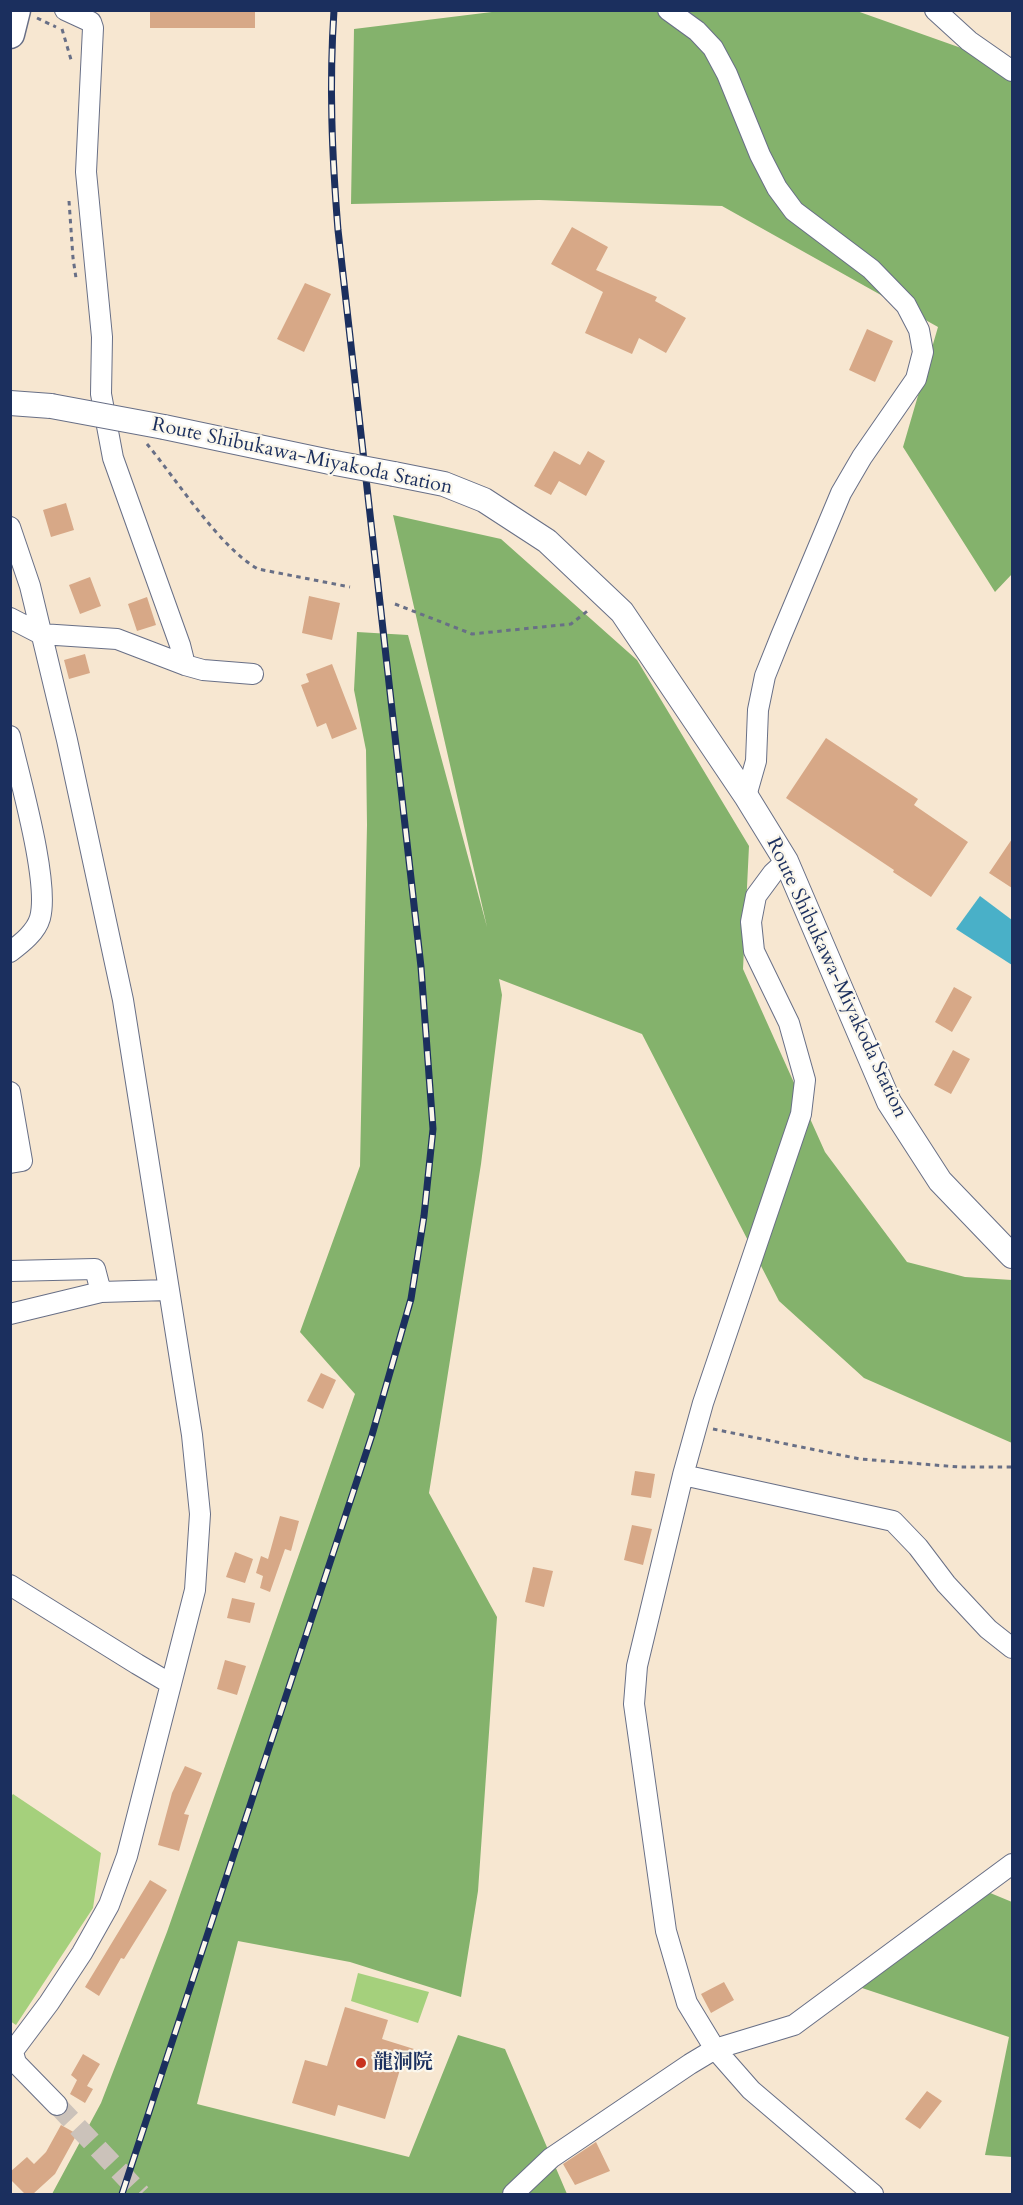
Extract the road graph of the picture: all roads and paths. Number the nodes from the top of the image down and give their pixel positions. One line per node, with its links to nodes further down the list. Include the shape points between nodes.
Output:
1 (16, 10): 5 (highway)
2 (65, 10): 15 (street, via 91,22 93,28 86,172 101,326 101,394 113,458)
3 (935, 10): 6 (street, via 969,41)
4 (673, 13): 18 (street, via 713,48 777,189 794,211 871,269 906,305 919,330 923,352 916,379 841,493 765,676 758,710 756,761)
5 (10, 34)
6 (1012, 71)
7 (10, 404): 12 (main road, Route Shibukawa-Miyakoda Station, bridge, via 51,406 444,484 484,500 547,541)
8 (145, 442): 10 (path, via 244,561 258,569)
9 (10, 527): 14 (street)
10 (350, 587)
11 (395, 604): 12 (path, via 472,634 571,624 591,608)
12 (622, 612): 18 (main road, Route Shibukawa-Miyakoda Station)
13 (10, 618): 14 (street)
14 (41, 634): 15 (street, via 117,639); 25 (street, via 92,846 123,1000)
15 (185, 665): 16 (street)
16 (253, 674)
17 (10, 736): 20 (street, via 41,889 40,918 27,940)
18 (746, 796): 19 (main road, Route Shibukawa-Miyakoda Station)
19 (786, 861): 23 (main road, Route Shibukawa-Miyakoda Station, via 889,1102 940,1181); 28 (street, via 756,896 751,922 754,951 789,1023 805,1080 801,1114)
20 (10, 952)
21 (10, 1092): 22 (street, via 22,1161)
22 (10, 1163)
23 (1012, 1256)
24 (10, 1271): 26 (street, via 95,1269)
25 (168, 1290): 26 (street); 33 (street, via 192,1435 200,1514 195,1590)
26 (101, 1292): 27 (street)
27 (10, 1314)
28 (697, 1425): 29 (path, via 860,1459); 30 (street)
29 (1012, 1467)
30 (683, 1475): 32 (street, via 893,1521 988,1629); 35 (street, via 637,1666 634,1704 666,1931 687,2003)
31 (10, 1585): 33 (street)
32 (1012, 1648)
33 (171, 1684): 36 (street, via 127,1856 109,1905 76,1961)
34 (1012, 1864): 35 (street, via 794,2025)
35 (715, 2049): 38 (street, via 551,2158); 39 (street, via 752,2090)
36 (11, 2053): 37 (street)
37 (57, 2105)
38 (513, 2194)
39 (873, 2194)

